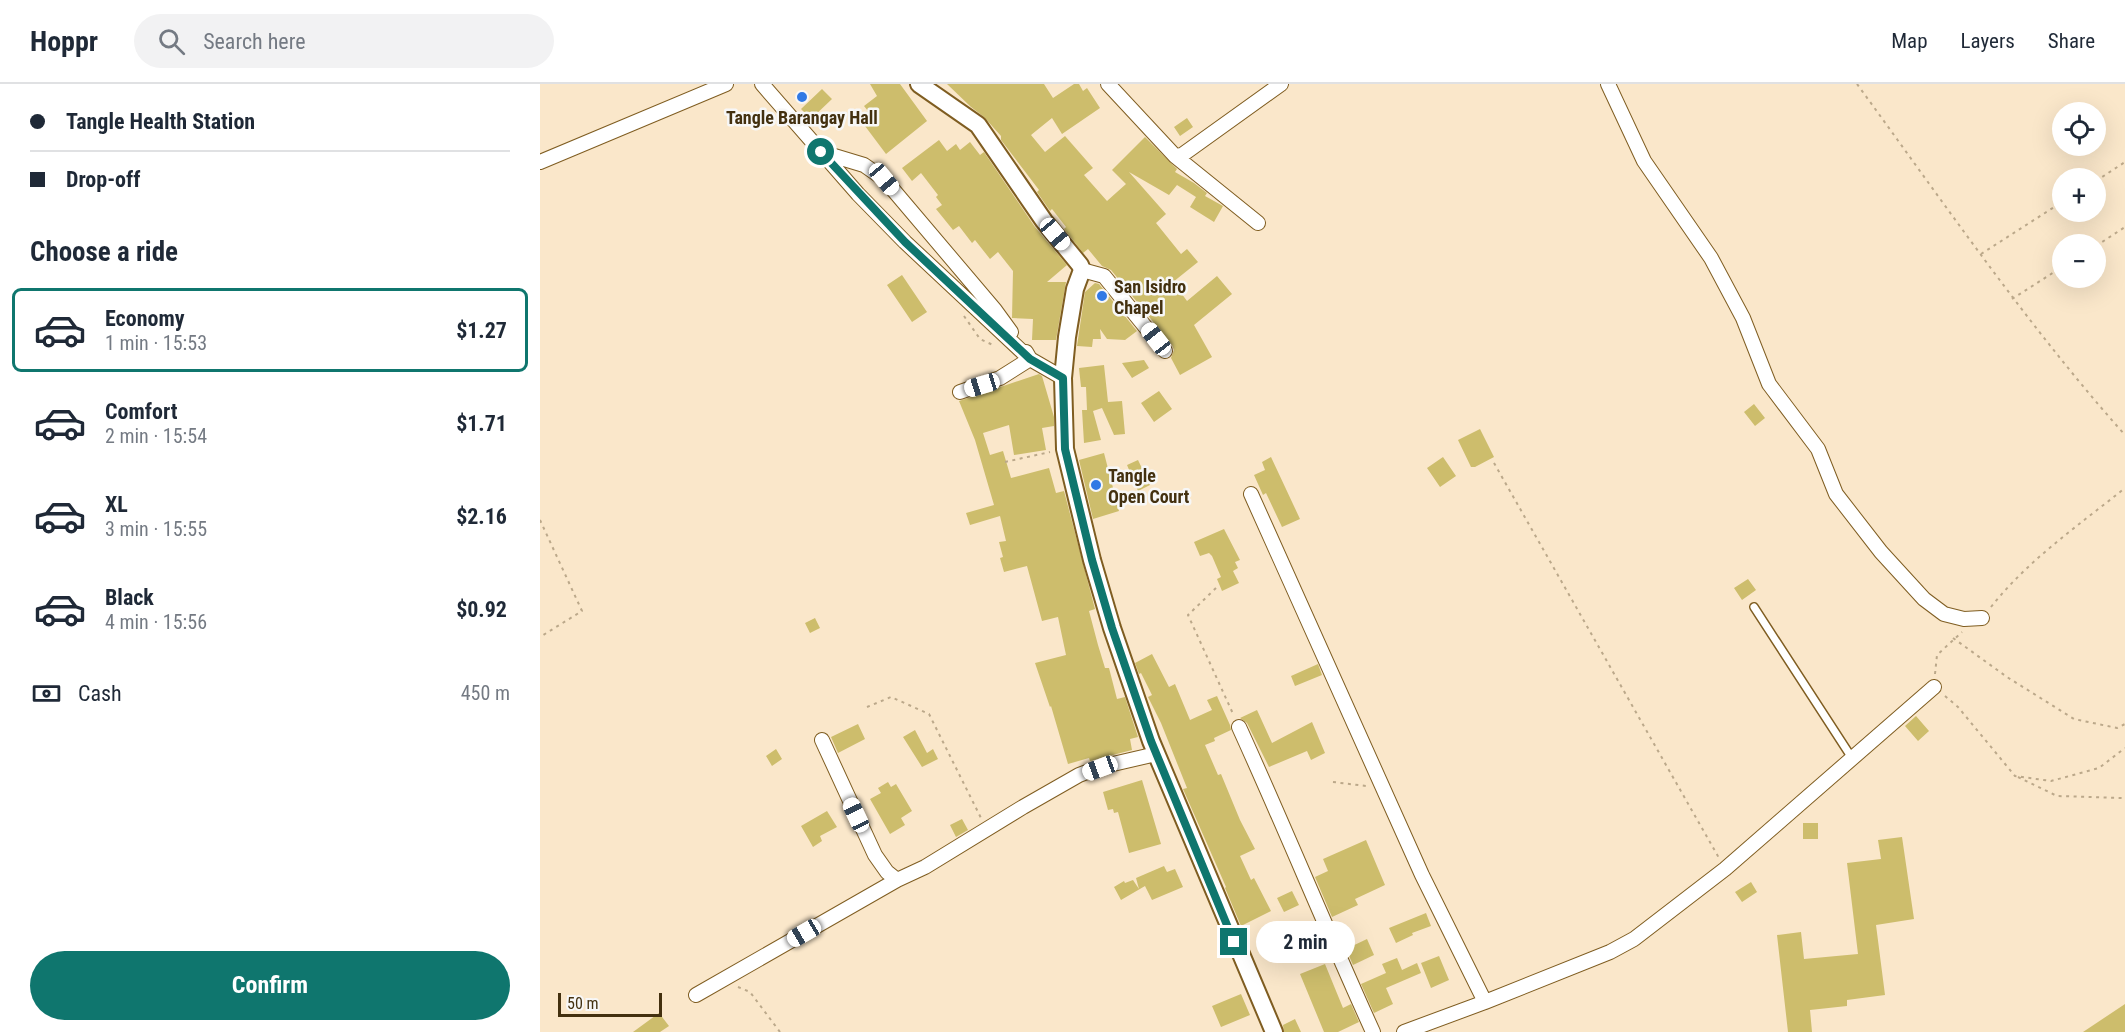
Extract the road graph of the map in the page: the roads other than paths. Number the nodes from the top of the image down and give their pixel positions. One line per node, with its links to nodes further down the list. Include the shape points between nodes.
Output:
1 (726, 84): 9 (street)
2 (762, 84): 7 (street)
3 (919, 84): 11 (street, via 978,125)
4 (1108, 84): 8 (street)
5 (1281, 84): 8 (street, via 1182,155)
6 (1610, 85): 18 (street, via 1644,161 1711,258 1743,318 1769,384 1818,449 1836,494 1924,599 1944,614)
7 (821, 152): 13 (street, via 905,242); 13 (street, via 864,165 884,179 995,310)
8 (1175, 156): 10 (street)
9 (540, 162)
10 (1258, 222)
11 (1082, 270): 12 (street, via 1104,276); 14 (street, via 1075,289)
12 (1165, 351)
13 (1030, 359): 14 (street); 15 (street, via 1000,378)
14 (1063, 378): 22 (street, via 1065,449 1092,560)
15 (960, 392)
16 (1251, 494): 26 (street, via 1422,875)
17 (1755, 607): 23 (lane)
18 (1982, 618)
19 (1934, 687): 23 (street)
20 (1239, 727): 28 (street)
21 (822, 741): 24 (street, via 876,855)
22 (1156, 754): 24 (street, via 1079,775); 27 (street)
23 (1852, 758): 26 (street, via 1659,921 1618,948)
24 (897, 880): 25 (street)
25 (696, 995)
26 (1485, 1002): 29 (street)
27 (1274, 1032)
28 (1373, 1032)
29 (1404, 1032)

